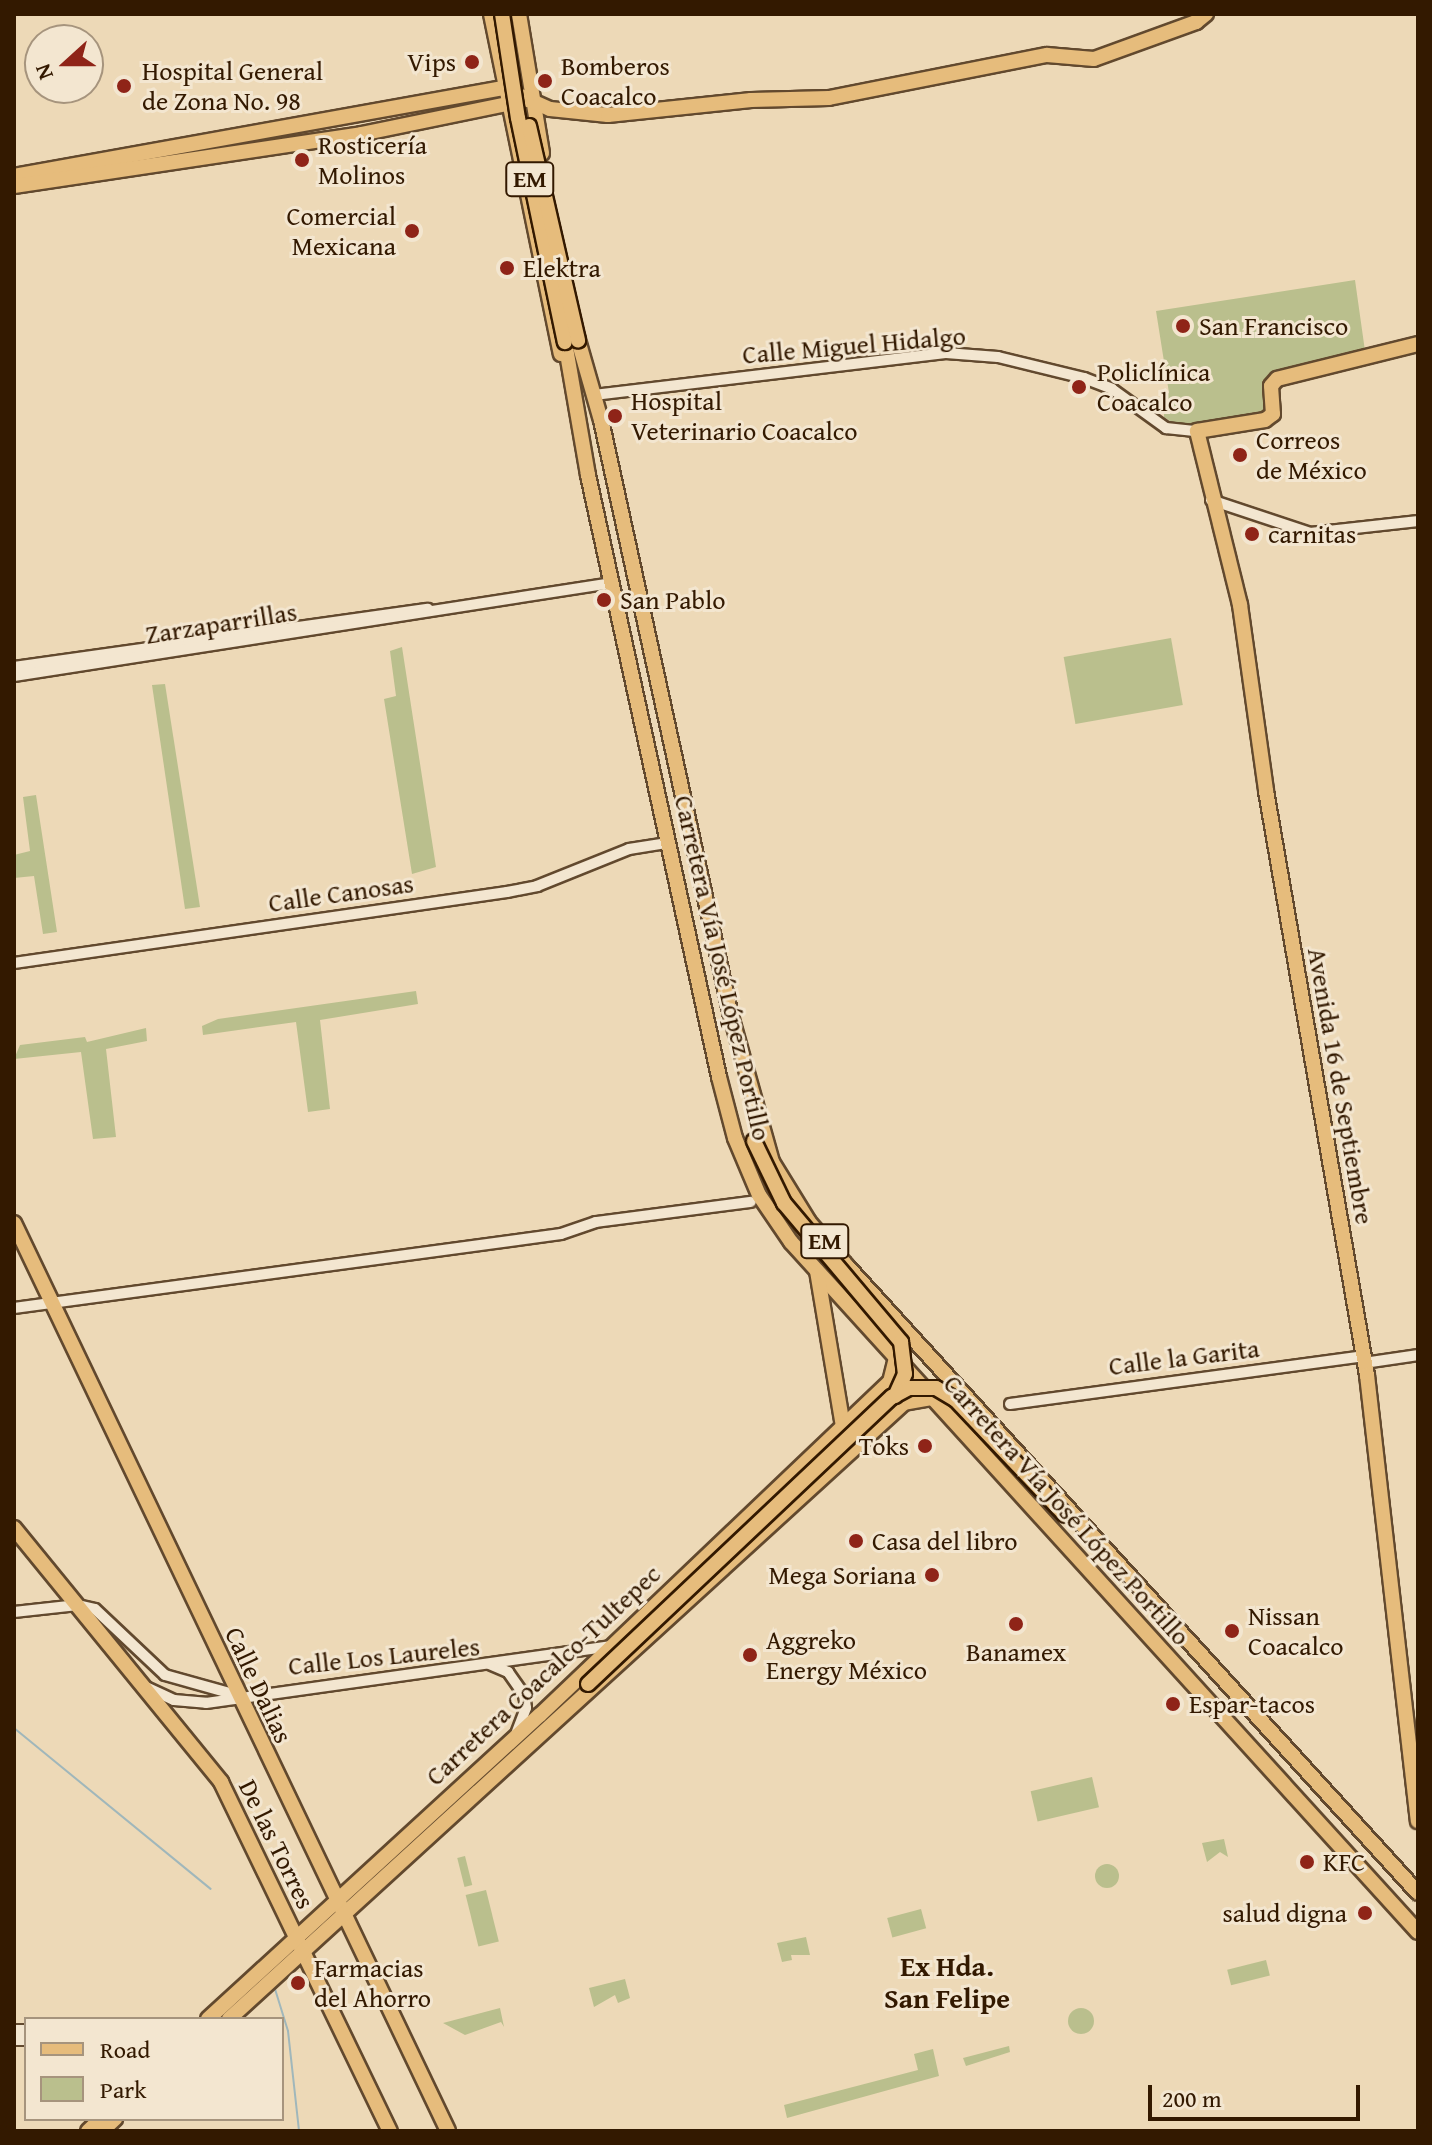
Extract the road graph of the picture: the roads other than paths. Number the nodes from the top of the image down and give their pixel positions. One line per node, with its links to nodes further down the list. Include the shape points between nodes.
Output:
1 (491, 14): 7 (main road)
2 (502, 14): 17 (main road, Carretera Vía José López Portillo / EM, bridge, via 518,118)
3 (511, 14): 17 (main road, Carretera Vía José López Portillo / EM, bridge)
4 (519, 14): 6 (main road)
5 (1206, 14): 9 (main road, via 1094,59 1047,55 816,100 751,100 608,115 550,109)
6 (522, 45): 7 (main road, via 509,57); 9 (main road)
7 (495, 46): 8 (main road)
8 (503, 88): 9 (main road); 10 (main road); 12 (main road)
9 (531, 99): 10 (main road); 11 (main road)
10 (506, 106): 13 (main road); 14 (main road)
11 (543, 159): 13 (main road, via 533,156); 19 (main road)
12 (112, 160): 14 (main road); 15 (main road); 16 (main road)
13 (518, 164): 20 (main road)
14 (138, 167): 15 (main road)
15 (88, 175): 16 (main road)
16 (16, 178)
17 (572, 341): 19 (main road, Carretera Vía José López Portillo / EM); 20 (main road, Carretera Vía José López Portillo / EM)
18 (1418, 344): 21 (main road, via 1277,379 1271,386 1273,414 1265,420)
19 (594, 395): 21 (street, Calle Miguel Hidalgo, via 946,353 998,357 1105,385 1166,428); 30 (main road, Carretera Vía José López Portillo / EM)
20 (567, 397): 24 (main road, Carretera Vía José López Portillo / EM)
21 (1197, 431): 22 (main road, Avenida 16 de Septiembre)
22 (1211, 500): 23 (street, via 1310,533); 40 (main road, Avenida 16 de Septiembre, via 1240,605 1266,791)
23 (1418, 521)
24 (611, 583): 25 (street, Zarzaparrillas); 28 (main road, Carretera Vía José López Portillo / EM)
25 (434, 610): 26 (street, Zarzaparrillas, via 415,608); 27 (street, Zarzaparrillas)
26 (14, 667)
27 (14, 676)
28 (668, 843): 29 (street, Calle Canosas, via 629,849 537,886 507,892); 34 (main road, Carretera Vía José López Portillo / EM, via 735,1138 774,1219)
29 (14, 963)
30 (731, 1016): 47 (main road, bridge, via 754,1141 784,1203 898,1337 906,1360 902,1385 892,1401 721,1561); 55 (main road, Carretera Vía José López Portillo / EM, via 772,1162 809,1222)
31 (751, 1202): 36 (street, via 596,1222 561,1234)
32 (14, 1223): 35 (main road)
33 (14, 1242): 35 (main road)
34 (817, 1270): 39 (main road, Carretera Vía José López Portillo / EM); 43 (main road)
35 (41, 1282): 36 (main road, Calle Dalias)
36 (51, 1303): 37 (street); 53 (main road, Calle Dalias)
37 (14, 1308)
38 (1418, 1355): 40 (street, Calle la Garita)
39 (896, 1358): 41 (main road, Carretera Vía José López Portillo / EM); 43 (main road, Carretera Coacalco-Tultepec, via 890,1382)
40 (1364, 1360): 42 (street, Calle la Garita); 57 (main road, Avenida 16 de Septiembre)
41 (932, 1398): 44 (main road, Carretera Coacalco-Tultepec, via 910,1399); 65 (main road, Carretera Vía José López Portillo / EM)
42 (1010, 1404)
43 (837, 1432): 44 (main road); 45 (main road, via 846,1441); 50 (main road, Carretera Coacalco-Tultepec)
44 (860, 1443): 45 (main road, Carretera Coacalco-Tultepec)
45 (846, 1457): 47 (main road, Carretera Coacalco-Tultepec)
46 (14, 1528): 48 (main road, De las Torres)
47 (696, 1595): 60 (main road, Carretera Coacalco-Tultepec, via 590,1693 562,1711)
48 (78, 1605): 49 (street); 52 (main road, De las Torres); 53 (street, via 103,1614 165,1675)
49 (14, 1612)
50 (610, 1646): 51 (street); 54 (main road, Carretera Coacalco-Tultepec)
51 (483, 1663): 53 (street, Calle Los Laureles); 56 (street, Calle Los Laureles, via 508,1672 524,1695 523,1722)
52 (144, 1686): 53 (street, Calle Los Laureles, via 189,1703); 66 (main road, De las Torres, via 235,1804)
53 (238, 1695): 63 (main road, Calle Dalias)
54 (540, 1715): 55 (main road, bridge, via 588,1684 892,1397 921,1387 936,1388 956,1400 1213,1682); 56 (main road, Carretera Coacalco-Tultepec)
55 (1272, 1734): 62 (main road, Carretera Vía José López Portillo / EM)
56 (514, 1738): 59 (main road, Carretera Coacalco-Tultepec)
57 (1413, 1754): 58 (main road, Avenida 16 de Septiembre); 61 (main road, Avenida 16 de Septiembre)
58 (1418, 1772)
59 (437, 1807): 60 (main road); 63 (main road, Carretera Coacalco-Tultepec)
60 (450, 1819): 64 (main road, Carretera Coacalco-Tultepec)
61 (1418, 1821)
62 (1418, 1893)
63 (335, 1904): 64 (main road, Calle Dalias); 66 (main road, Carretera Coacalco-Tultepec)
64 (344, 1920): 67 (main road, Carretera Coacalco-Tultepec); 71 (main road, Calle Dalias)
65 (1418, 1932)
66 (296, 1939): 67 (main road, De las Torres); 68 (main road, Carretera Coacalco-Tultepec)
67 (304, 1956): 69 (main road, Carretera Coacalco-Tultepec); 70 (main road, De las Torres)
68 (210, 2017)
69 (231, 2017)
70 (390, 2131)
71 (448, 2131)

